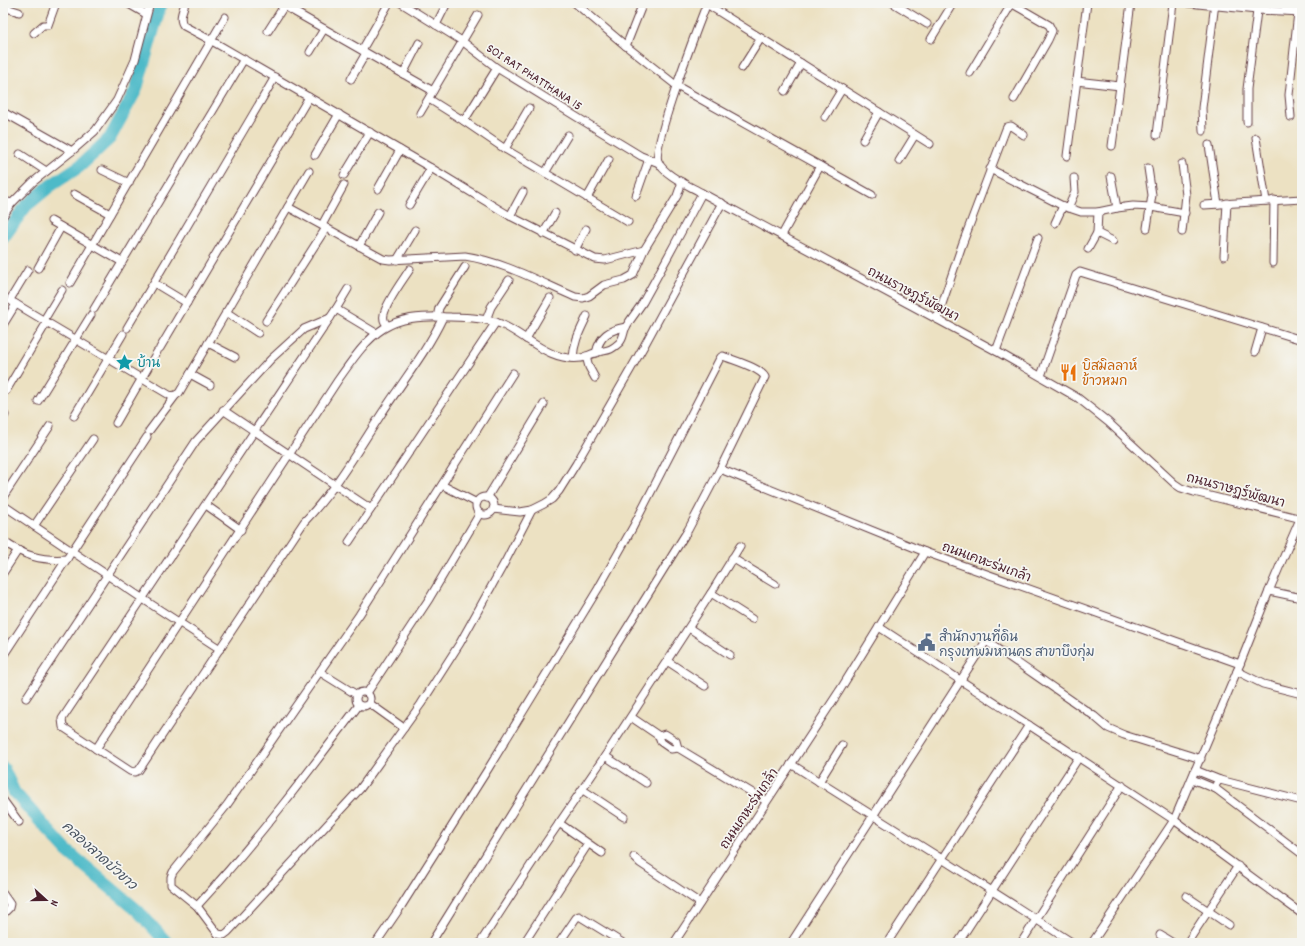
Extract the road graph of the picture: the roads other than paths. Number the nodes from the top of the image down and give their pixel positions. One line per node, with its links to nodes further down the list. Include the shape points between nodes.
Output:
1 (56, 3): 32 (street, via 48,24)
2 (127, 3): 25 (street)
3 (150, 3): 25 (street)
4 (185, 3): 35 (street, via 181,23)
5 (389, 3): 39 (street)
6 (401, 3): 29 (street, SOI RAT PHATTHANA 15)
7 (447, 3): 29 (street)
8 (575, 3): 38 (street)
9 (642, 3): 38 (street)
10 (706, 3): 33 (street); 50 (street)
11 (893, 3): 28 (street)
12 (953, 3): 34 (street)
13 (1012, 3): 45 (street); 57 (street, via 1049,25 1052,31)
14 (1087, 3): 49 (street)
15 (1131, 3): 51 (street)
16 (1173, 3): 72 (street)
17 (1188, 3): 20 (street)
18 (1299, 3): 24 (street)
19 (282, 4): 30 (street); 31 (street)
20 (1214, 5): 21 (street); 67 (street, via 1202,108)
21 (1257, 6): 24 (street); 66 (street, via 1247,89)
22 (3, 7): 23 (street)
23 (19, 12)
24 (1300, 12): 64 (street, via 1288,95)
25 (146, 14): 80 (street, via 135,60 117,100 95,131)
26 (478, 15): 36 (street)
27 (225, 17): 35 (street)
28 (926, 24)
29 (436, 25): 36 (street, SOI RAT PHATTHANA 15)
30 (324, 29): 39 (street); 40 (street)
31 (268, 31)
32 (34, 33)
33 (761, 38): 42 (street); 44 (street)
34 (931, 39)
35 (212, 41): 41 (street); 101 (street)
36 (462, 41): 43 (street, SOI RAT PHATTHANA 15); 53 (street)
37 (419, 43): 46 (street)
38 (626, 46): 50 (street)
39 (364, 51): 46 (street); 48 (street)
40 (310, 52)
41 (244, 59): 47 (street); 152 (street)
42 (801, 63): 52 (street); 54 (street)
43 (497, 68): 65 (street); 85 (street, SOI RAT PHATTHANA 15, via 613,140)
44 (742, 68)
45 (970, 73)
46 (403, 74): 53 (street)
47 (275, 77): 55 (street); 160 (street)
48 (351, 79)
49 (1076, 81): 51 (street); 83 (street)
50 (677, 86): 87 (street, via 660,136 657,155); 89 (street)
51 (1120, 86): 77 (street)
52 (842, 89): 60 (street); 63 (street)
53 (433, 91): 56 (street)
54 (785, 91)
55 (309, 97): 62 (street); 164 (street)
56 (429, 99): 61 (street); 65 (street)
57 (1014, 99)
58 (529, 108): 78 (street)
59 (3, 112): 80 (street)
60 (879, 112): 70 (street); 74 (street)
61 (420, 113)
62 (338, 114): 68 (street); 82 (street)
63 (825, 117)
64 (1291, 117)
65 (464, 121): 78 (street)
66 (1247, 122)
67 (1203, 131)
68 (370, 132): 79 (street); 97 (street)
69 (568, 135): 96 (street)
70 (916, 135): 75 (street); 86 (street)
71 (1024, 135): 91 (street, via 1011,126 1007,127)
72 (1157, 135)
73 (1256, 138): 113 (street)
74 (863, 140)
75 (930, 144)
76 (1209, 145): 117 (street)
77 (1112, 146)
78 (505, 149): 96 (street)
79 (400, 150): 90 (street); 103 (street)
80 (72, 151): 94 (street)
81 (20, 154): 94 (street)
82 (315, 155)
83 (1067, 156)
84 (609, 158): 109 (street)
85 (649, 159): 87 (street, SOI RAT PHATTHANA 15); 108 (street)
86 (899, 161)
87 (659, 163): 100 (street, ถนนราษฏร์พัฒนา)
88 (1182, 164): 128 (street, via 1186,189)
89 (820, 166): 107 (street); 142 (street)
90 (431, 168): 118 (street); 130 (street)
91 (990, 168): 121 (street); 171 (street)
92 (1148, 168): 122 (street)
93 (102, 170): 101 (street)
94 (46, 171): 114 (street)
95 (308, 171): 120 (street)
96 (545, 173): 109 (street)
97 (344, 175)
98 (1111, 176): 123 (street)
99 (1074, 178): 121 (street, via 1075,192)
100 (682, 182): 105 (street, ถนนราษฏร์พัฒนา); 149 (street, via 677,196)
101 (129, 183): 127 (street)
102 (344, 185): 135 (street)
103 (378, 188)
104 (523, 192): 130 (street)
105 (702, 193): 116 (street, ถนนราษฏร์พัฒนา); 178 (street, via 642,303)
106 (74, 194): 127 (street)
107 (872, 195)
108 (636, 196)
109 (587, 198): 132 (street)
110 (1302, 199): 111 (street)
111 (1274, 200): 113 (street); 153 (street)
112 (3, 201): 114 (street)
113 (1266, 201): 115 (street)
114 (12, 203): 129 (street)
115 (1227, 203): 117 (street); 150 (street)
116 (722, 204): 142 (street, ถนนราษฏร์พัฒนา); 222 (street, via 565,483 552,499)
117 (1218, 204): 119 (street)
118 (409, 205)
119 (1204, 205)
120 (288, 207): 135 (street); 167 (street)
121 (1066, 207): 126 (street, via 1081,212); 133 (street)
122 (1151, 207): 123 (street); 128 (street); 136 (street)
123 (1117, 208): 126 (street)
124 (378, 212): 146 (street)
125 (555, 212): 141 (street)
126 (1098, 212): 140 (street)
127 (110, 214): 145 (street)
128 (1184, 214): 139 (street)
129 (3, 216)
130 (510, 216): 141 (street)
131 (51, 221): 134 (street)
132 (628, 222)
133 (1055, 223)
134 (61, 227): 145 (street); 155 (street)
135 (324, 227): 146 (street); 174 (street)
136 (1147, 228)
137 (586, 229): 148 (street)
138 (415, 230): 151 (street)
139 (1182, 232)
140 (1097, 233): 144 (street); 147 (street)
141 (543, 234): 148 (street)
142 (782, 235): 171 (street, ถนนราษฏร์พัฒนา)
143 (1038, 238): 188 (street)
144 (1113, 241)
145 (93, 244): 152 (street); 159 (street)
146 (359, 246): 151 (street, via 383,260)
147 (1088, 249)
148 (575, 250): 149 (street, via 601,260)
149 (644, 250): 151 (street, via 637,268 628,279 604,285 583,298 575,297 500,264 475,257)
150 (1224, 256)
151 (397, 260)
152 (122, 262): 184 (street)
153 (1273, 263)
154 (465, 267): 169 (street, via 439,308)
155 (38, 268)
156 (410, 269): 177 (street, via 383,315)
157 (28, 270): 165 (street, via 11,298)
158 (509, 280): 172 (street, via 491,307)
159 (70, 283)
160 (154, 283): 164 (street); 179 (street)
161 (348, 289): 166 (street)
162 (62, 290): 173 (street)
163 (550, 298): 185 (street)
164 (187, 303): 199 (street)
165 (16, 304): 173 (street); 176 (street)
166 (336, 309): 170 (street); 182 (street)
167 (226, 312): 181 (street); 187 (street)
168 (587, 316): 193 (street, via 576,338)
169 (440, 317): 172 (street); 177 (street, via 409,318); 213 (street, via 433,336)
170 (330, 318): 205 (street, via 304,329 271,359); 209 (street)
171 (936, 319): 188 (street, ถนนราษฏร์พัฒนา)
172 (486, 320): 175 (street)
173 (46, 321): 184 (street); 201 (street)
174 (266, 321)
175 (496, 322): 185 (street); 220 (street)
176 (3, 325)
177 (387, 325): 182 (street)
178 (626, 327): 190 (street, via 621,342 609,350); 190 (street, via 612,330 600,340)
179 (128, 328)
180 (1262, 328): 186 (street); 189 (street); 197 (street, via 1078,272)
181 (258, 332)
182 (376, 333): 211 (street, via 356,354)
183 (123, 334): 194 (street)
184 (76, 339): 194 (street); 203 (street)
185 (526, 339): 193 (street, via 556,355)
186 (1302, 340)
187 (208, 343): 192 (street); 196 (street)
188 (996, 351): 197 (street, ถนนราษฏร์พัฒนา)
189 (1255, 352)
190 (596, 353): 191 (street)
191 (586, 356): 193 (street); 198 (street)
192 (235, 358)
193 (573, 358)
194 (109, 359): 199 (street); 206 (street)
195 (513, 373): 214 (street)
196 (190, 374): 200 (street); 202 (street)
197 (1041, 376): 224 (street, ถนนราษฏร์พัฒนา, via 1095,410 1180,488)
198 (595, 378)
199 (142, 379): 202 (street, via 171,396); 207 (street)
200 (210, 385)
201 (6, 391)
202 (176, 395): 231 (street)
203 (38, 401)
204 (544, 404): 216 (street)
205 (223, 410): 209 (street); 236 (street, via 196,441)
206 (74, 416)
207 (116, 423)
208 (50, 426): 215 (street)
209 (256, 431): 211 (street); 219 (street)
210 (93, 439): 225 (street)
211 (290, 455): 213 (street); 226 (street)
212 (720, 469): 232 (street); 302 (street, via 766,377 762,372 723,356 594,596 488,769); 303 (street, via 688,530)
213 (334, 485): 220 (street); 246 (street, via 318,508 304,522)
214 (442, 485): 217 (street); 251 (street)
215 (3, 497)
216 (486, 498): 217 (street, via 481,498); 221 (street, via 492,502)
217 (477, 503): 223 (street, via 476,508)
218 (3, 505): 225 (street)
219 (206, 505): 226 (street); 241 (street)
220 (371, 509): 228 (street)
221 (493, 509): 222 (street, via 520,512); 223 (street, via 488,514)
222 (532, 510): 262 (street, via 460,643)
223 (480, 513): 254 (street, via 429,599)
224 (1301, 519): 238 (street)
225 (34, 526): 231 (street)
226 (241, 530): 243 (street)
227 (3, 541): 230 (street)
228 (349, 542)
229 (740, 546): 233 (street)
230 (18, 550): 234 (street, via 30,557); 235 (street)
231 (72, 552): 234 (street); 236 (street)
232 (925, 552): 244 (street, ถนนเคหะร่มเกล้า); 250 (street, ถนนเคหะร่มเกล้า)
233 (732, 558): 237 (street); 239 (street)
234 (67, 559): 247 (street)
235 (3, 573)
236 (107, 575): 241 (street); 257 (street)
237 (775, 584)
238 (1269, 591): 240 (street); 250 (street)
239 (711, 593): 242 (street); 245 (street)
240 (1302, 598)
241 (143, 599): 243 (street); 264 (street, via 62,719 63,728)
242 (752, 618)
243 (180, 623): 246 (street); 264 (street)
244 (879, 627): 252 (street); 268 (street, ถนนเคหะร่มเกล้า)
245 (689, 628): 248 (street); 249 (street)
246 (220, 649): 264 (street, via 139,770 130,771)
247 (5, 653)
248 (730, 655)
249 (667, 661): 253 (street); 260 (street)
250 (1238, 667): 255 (street, ถนนเคหะร่มเกล้า, via 1251,679); 267 (street)
251 (320, 672): 256 (street); 295 (street, via 227,805 173,872 172,885)
252 (961, 680): 261 (street); 267 (street, via 986,641 1108,728); 280 (street)
253 (705, 686)
254 (367, 693): 256 (street, via 360,692); 258 (street)
255 (1302, 694)
256 (357, 695): 259 (street)
257 (26, 698)
258 (369, 703): 259 (street, via 365,706); 262 (street)
259 (359, 705): 295 (street, via 256,838)
260 (631, 717): 265 (street); 278 (street, via 659,736 665,734 676,741 678,748)
261 (1029, 724): 266 (street); 289 (street)
262 (404, 728): 295 (street, via 360,789 228,932 224,935 215,932)
263 (842, 745): 272 (street)
264 (96, 749)
265 (605, 756): 273 (street); 276 (street)
266 (1080, 757): 274 (street); 291 (street)
267 (1200, 759): 269 (street)
268 (791, 764): 272 (street); 278 (street, ถนนเคหะร่มเกล้า)
269 (1196, 770): 270 (street); 271 (street)
270 (1192, 779): 275 (street); 282 (street)
271 (1220, 780): 275 (street, via 1216,782); 279 (street)
272 (819, 782): 280 (street)
273 (646, 783)
274 (1122, 785): 282 (street); 299 (street)
275 (1216, 789): 287 (street)
276 (583, 790): 281 (street); 284 (street)
277 (3, 800): 283 (street)
278 (766, 801): 294 (street, ถนนเคหะร่มเกล้า)
279 (1302, 801)
280 (873, 816): 289 (street); 309 (street)
281 (624, 817)
282 (1174, 820): 290 (street); 314 (street)
283 (19, 822)
284 (559, 824): 285 (street); 304 (street)
285 (588, 844): 286 (street); 305 (street)
286 (602, 853)
287 (1302, 854)
288 (634, 857): 294 (street)
289 (942, 859): 291 (street); 310 (street)
290 (1238, 866): 296 (street); 298 (street)
291 (992, 891): 299 (street); 311 (street)
292 (3, 894): 297 (street, via 10,904)
293 (1186, 896): 296 (street)
294 (700, 903): 308 (street, ถนนเคหะร่มเกล้า)
295 (197, 906)
296 (1208, 910): 300 (street); 316 (street)
297 (3, 914)
298 (1302, 914)
299 (1037, 919): 312 (street); 313 (street)
300 (1230, 925)
301 (1160, 935): 315 (street)
302 (376, 943)
303 (431, 943)
304 (480, 943)
305 (524, 943)
306 (559, 943): 307 (street, via 579,916)
307 (623, 943)
308 (674, 943)
309 (792, 943)
310 (888, 943)
311 (958, 943)
312 (1021, 943)
313 (1073, 943)
314 (1092, 943)
315 (1173, 943)
316 (1187, 943)

